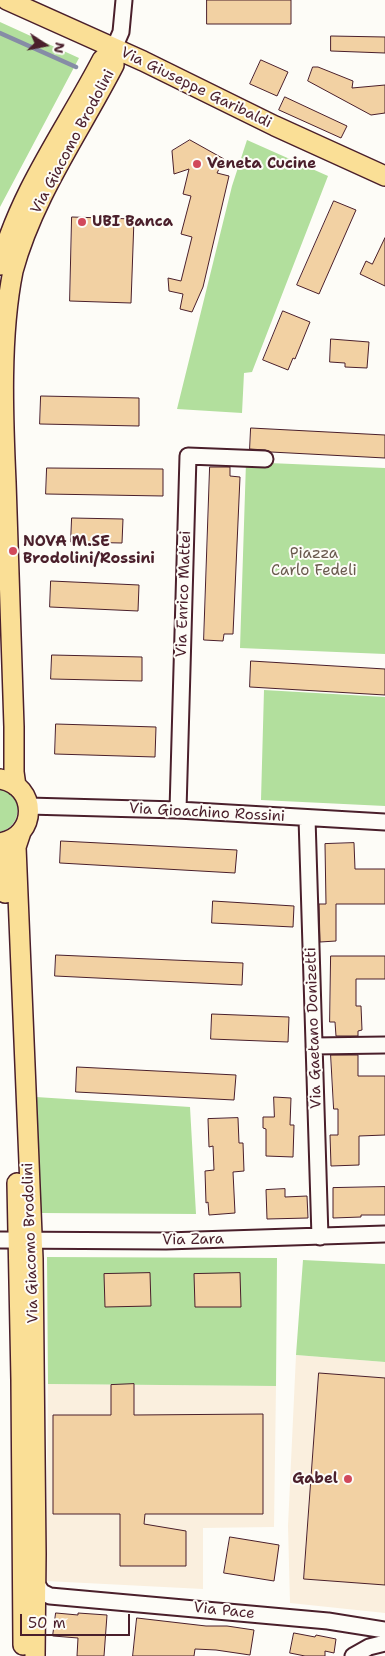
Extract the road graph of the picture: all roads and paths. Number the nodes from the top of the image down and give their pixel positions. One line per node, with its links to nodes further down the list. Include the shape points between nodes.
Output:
1 (7, 0): 3 (main road, Via Giuseppe Garibaldi)
2 (124, 0): 3 (street, via 121,32)
3 (114, 48): 4 (main road, Via Giuseppe Garibaldi); 5 (main road, Via Giacomo Brodolini, via 102,60 40,166); 7 (main road, Via Giacomo Brodolini, via 114,65 54,172 22,244 7,299)
4 (385, 176)
5 (0, 264): 6 (main road, Via Giacomo Brodolini)
6 (0, 312)
7 (2, 351): 9 (main road, Via Giacomo Brodolini, via 14,727 14,772)
8 (266, 459): 11 (street, Via Enrico Mattei, via 188,456)
9 (8, 782): 10 (main road, via 24,794)
10 (28, 806): 11 (street, Via Gioachino Rossini); 14 (main road, Via Giacomo Brodolini, via 27,820)
11 (178, 810): 12 (street, Via Gioachino Rossini)
12 (307, 818): 13 (street, Via Gioachino Rossini); 18 (street, Via Gaetano Donizetti)
13 (385, 822)
14 (21, 832): 15 (main road); 21 (main road, Via Giacomo Brodolini, via 16,847)
15 (0, 843)
16 (0, 858): 21 (main road, Via Giacomo Brodolini, via 5,873)
17 (385, 1044): 18 (street)
18 (314, 1046): 20 (street, Via Gaetano Donizetti)
19 (385, 1234): 20 (street, Via Zara)
20 (320, 1237): 21 (street, Via Zara)
21 (17, 1240): 22 (main road, Via Giacomo Brodolini); 27 (main road, Via Giacomo Brodolini)
22 (36, 1583): 23 (street, Via Pace, via 42,1592 50,1596 328,1621); 28 (main road, Via Giacomo Brodolini)
23 (358, 1627): 24 (street, Via Pace); 26 (street, via 364,1634 363,1646)
24 (385, 1630)
25 (385, 1643): 26 (street, via 369,1646)
26 (356, 1654)
27 (23, 1656)
28 (35, 1656)

